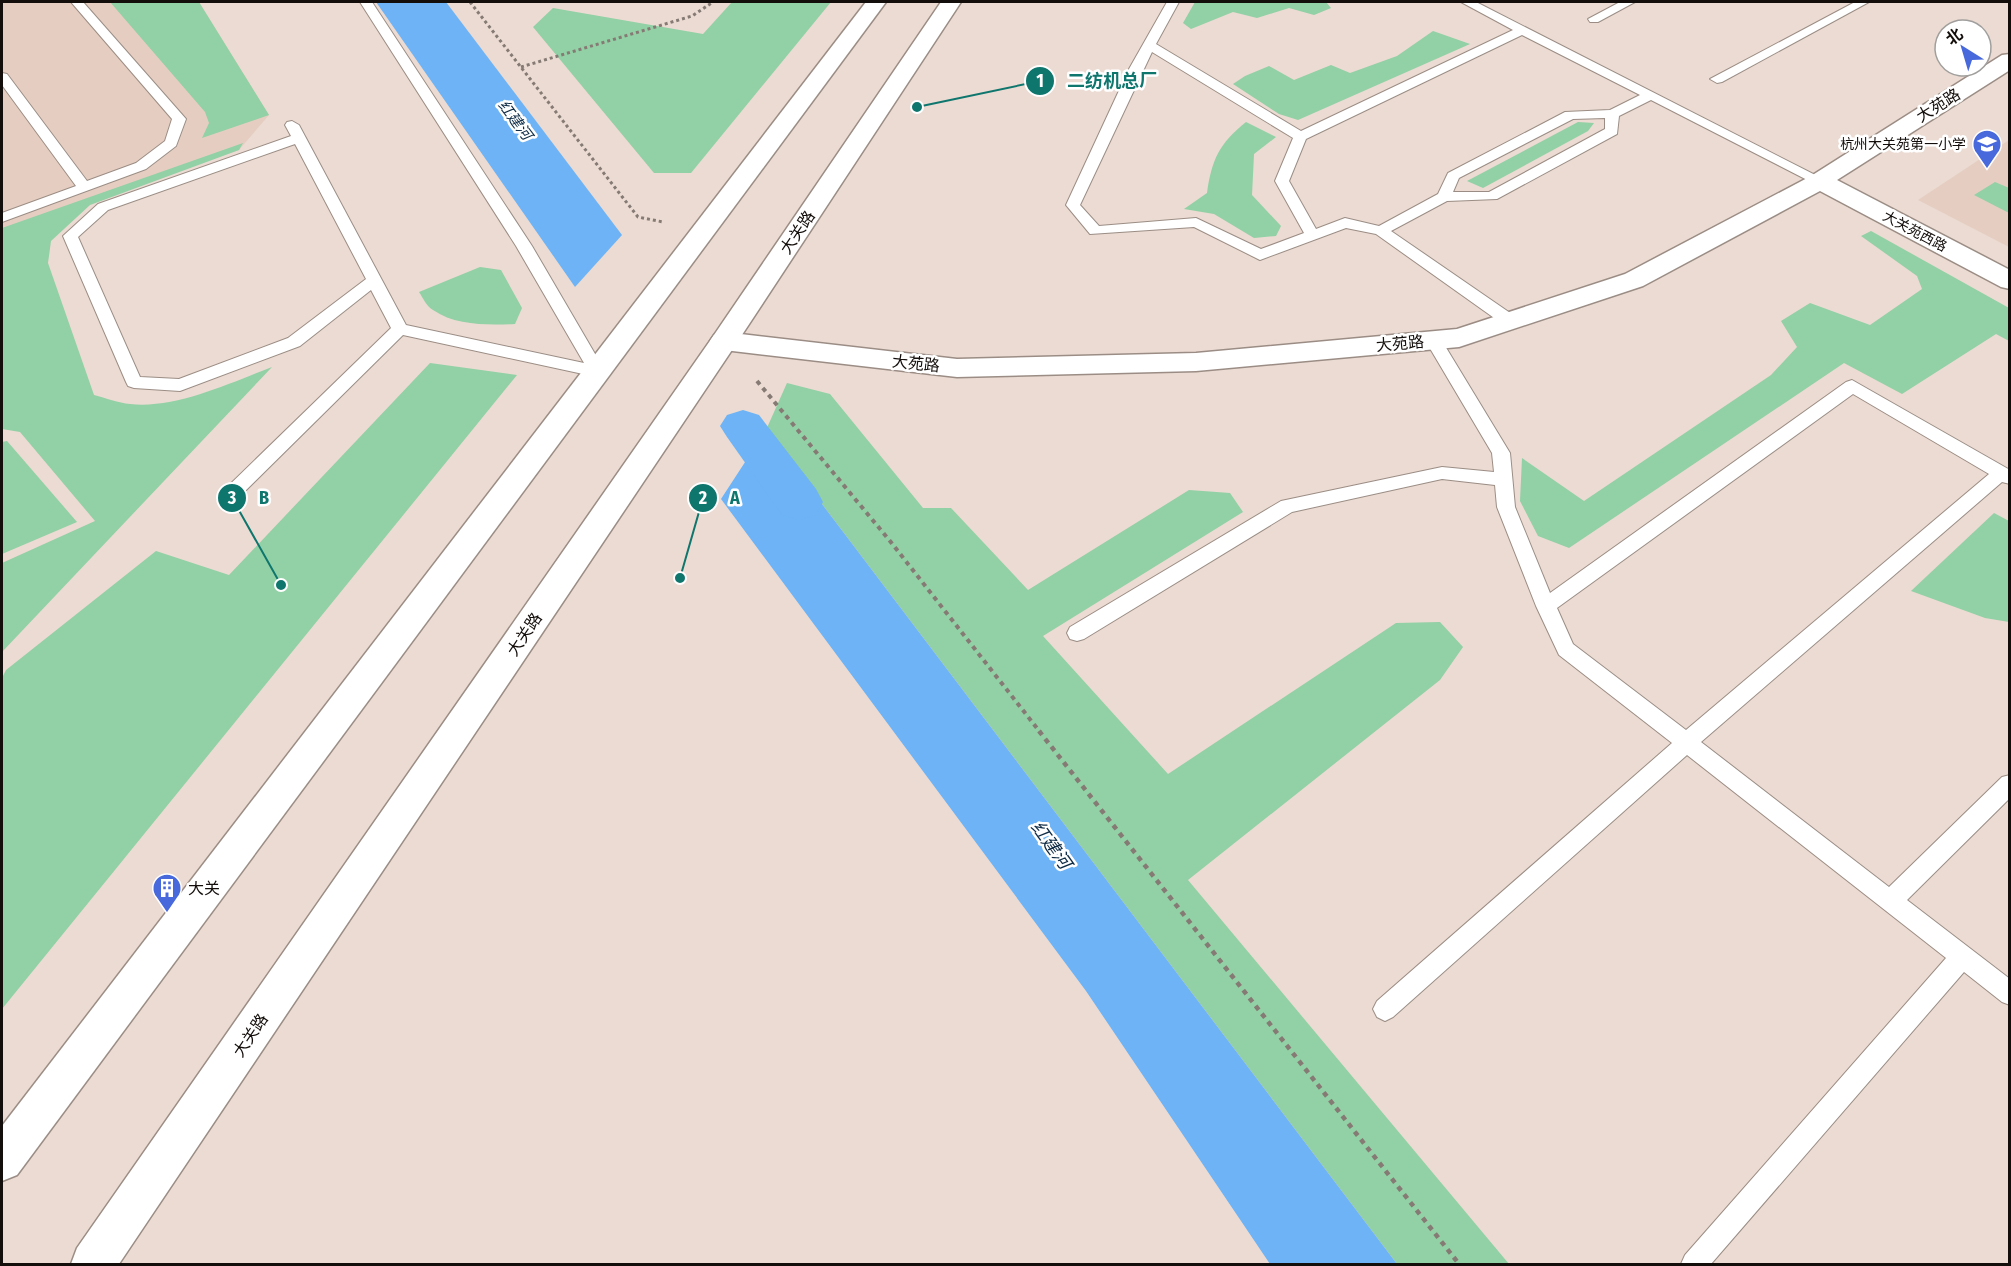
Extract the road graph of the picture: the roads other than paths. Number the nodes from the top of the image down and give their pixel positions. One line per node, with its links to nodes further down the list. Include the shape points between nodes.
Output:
1 (77, 2): 19 (lane, via 179,119 171,143 141,166)
2 (366, 2): 30 (lane, via 524,246)
3 (876, 2): 30 (main road)
4 (951, 2): 29 (main road, 大关路)
5 (1173, 2): 11 (lane)
6 (1467, 2): 10 (lane)
7 (1629, 2): 9 (lane)
8 (1863, 2): 14 (lane)
9 (1594, 19)
10 (1523, 30): 15 (lane); 17 (lane)
11 (1149, 45): 17 (lane); 23 (lane, via 1073,205 1095,231 1197,222 1260,255)
12 (2010, 60): 18 (main road, 大苑路)
13 (2, 77): 19 (lane)
14 (1717, 79)
15 (1651, 95): 16 (lane); 18 (lane)
16 (1612, 114): 20 (lane, via 1570,115 1453,176); 20 (lane, via 1611,131 1492,196)
17 (1300, 137): 23 (lane, via 1282,181)
18 (1820, 181): 25 (main road, 大关苑西路); 26 (main road, 大苑路, via 1634,280)
19 (84, 187): 21 (lane)
20 (1444, 197): 22 (lane)
21 (2, 218)
22 (1381, 231): 23 (lane, via 1345,223); 26 (lane)
23 (1312, 235)
24 (374, 280): 24 (lane, via 295,131 103,207 70,236 134,382 180,385 294,342); 27 (lane)
25 (2010, 281)
26 (1510, 321): 28 (main road, 大苑路, via 1459,338)
27 (400, 329): 30 (lane); 33 (lane)
28 (1433, 340): 29 (main road, 大苑路, via 1196,362 957,368); 32 (lane, via 1501,453)
29 (724, 341): 43 (main road, 大关路)
30 (597, 371): 42 (main road)
31 (2005, 476): 34 (lane, via 1852,386); 36 (lane)
32 (1504, 479): 34 (lane, via 1506,507); 35 (lane, via 1442,473 1287,506)
33 (226, 499)
34 (1546, 606): 36 (lane, via 1566,649)
35 (1077, 633)
36 (1687, 742): 38 (lane); 41 (lane)
37 (2010, 784): 38 (lane)
38 (1890, 901): 39 (lane)
39 (1962, 957): 40 (lane); 44 (lane)
40 (2010, 994)
41 (1385, 1009)
42 (2, 1160)
43 (93, 1264)
44 (1694, 1264)

